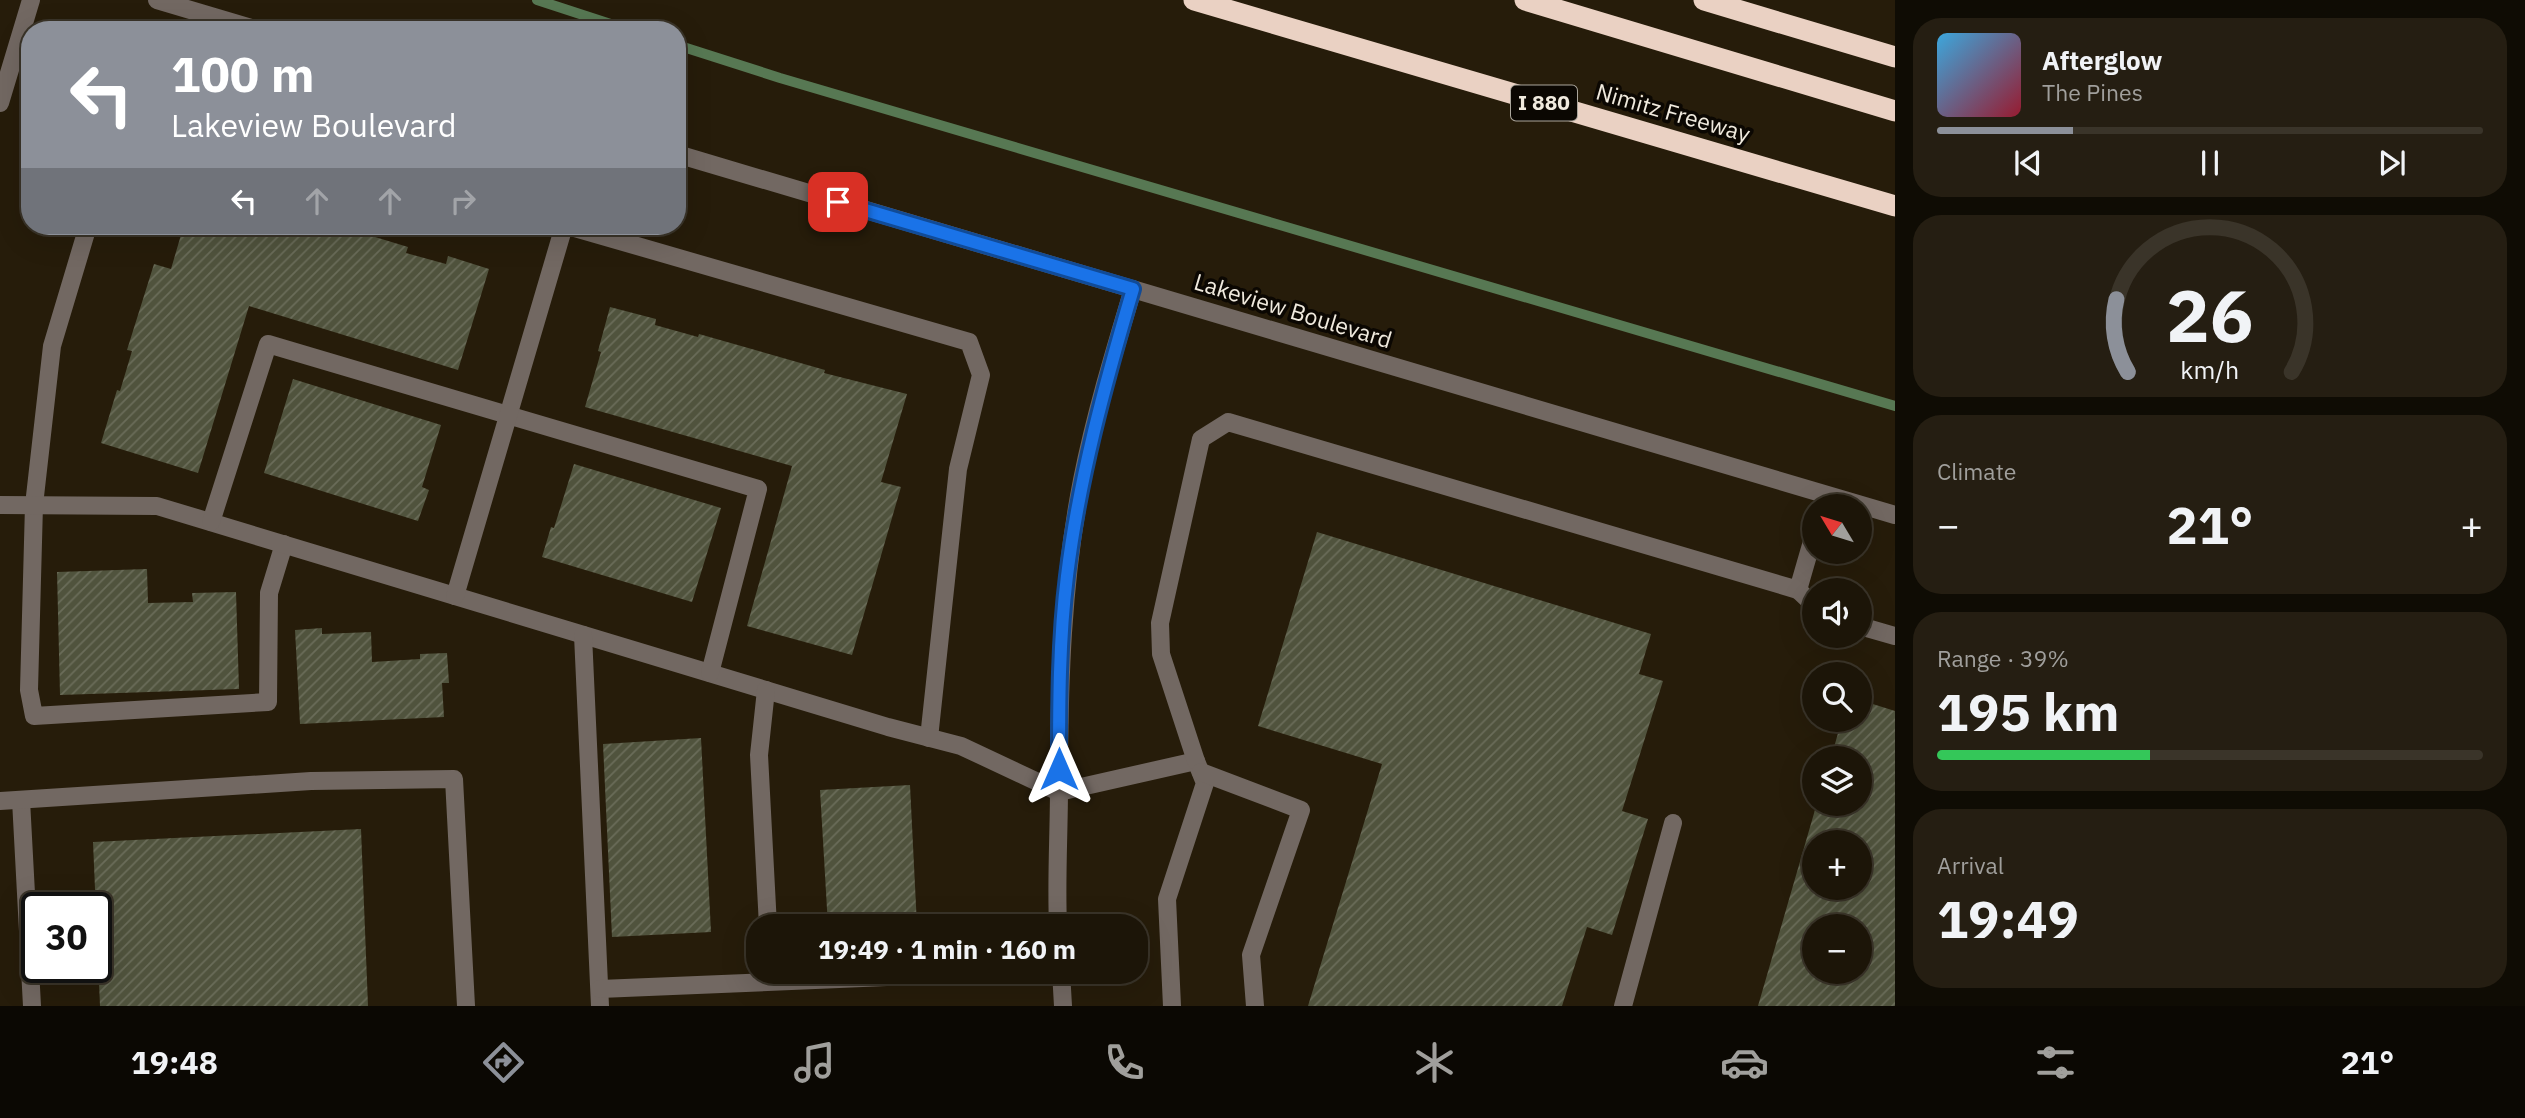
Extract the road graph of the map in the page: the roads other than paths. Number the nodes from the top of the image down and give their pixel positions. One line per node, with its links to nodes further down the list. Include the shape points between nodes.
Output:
1 (31, 0): 6 (street)
2 (157, 0): 7 (street)
3 (1194, 0): 13 (highway, Nimitz Freeway / I 880)
4 (1525, 0): 11 (highway)
5 (1704, 0): 9 (highway)
6 (25, 21)
7 (228, 21)
8 (21, 33): 10 (street)
9 (1895, 57)
10 (0, 103)
11 (1895, 111)
12 (686, 157): 17 (street, Lakeview Boulevard)
13 (1895, 206)
14 (85, 235): 21 (street, via 52,346)
15 (563, 235): 18 (street)
16 (597, 235): 35 (street, via 969,342 981,375 958,469)
17 (1133, 289): 19 (street, Lakeview Boulevard); 37 (street, via 1082,479 1067,577 1059,676)
18 (510, 415): 24 (street, via 268,344); 29 (street); 33 (street, via 758,489)
19 (1804, 494)
20 (0, 505): 21 (street)
21 (34, 505): 24 (street, via 157,506); 25 (street, via 29,690 34,716 268,702 269,593)
22 (1872, 510): 23 (street, Lakeview Boulevard)
23 (1895, 515)
24 (211, 522): 25 (street)
25 (284, 544): 29 (street)
26 (1805, 564): 27 (street)
27 (1798, 590): 28 (street); 36 (street, via 1228,422 1201,439 1160,623 1161,654)
28 (1802, 594)
29 (455, 596): 31 (street)
30 (1872, 629): 32 (street)
31 (583, 635): 33 (street); 45 (street)
32 (1895, 636)
33 (710, 673): 34 (street)
34 (766, 690): 35 (street); 41 (street, via 759,755)
35 (929, 738): 37 (street, via 961,746)
36 (1199, 766): 37 (street); 49 (street, via 1205,783 1167,899); 50 (street, via 1301,810 1251,955)
37 (1059, 792): 42 (street)
38 (21, 800): 39 (street); 46 (street); 47 (street, via 311,781 454,779)
39 (0, 801)
40 (1673, 823): 51 (street)
41 (767, 914)
42 (1057, 914)
43 (746, 979): 45 (street)
44 (1062, 984): 48 (street)
45 (600, 997)
46 (32, 1006)
47 (466, 1006)
48 (1063, 1006)
49 (1172, 1006)
50 (1255, 1006)
51 (1623, 1006)

